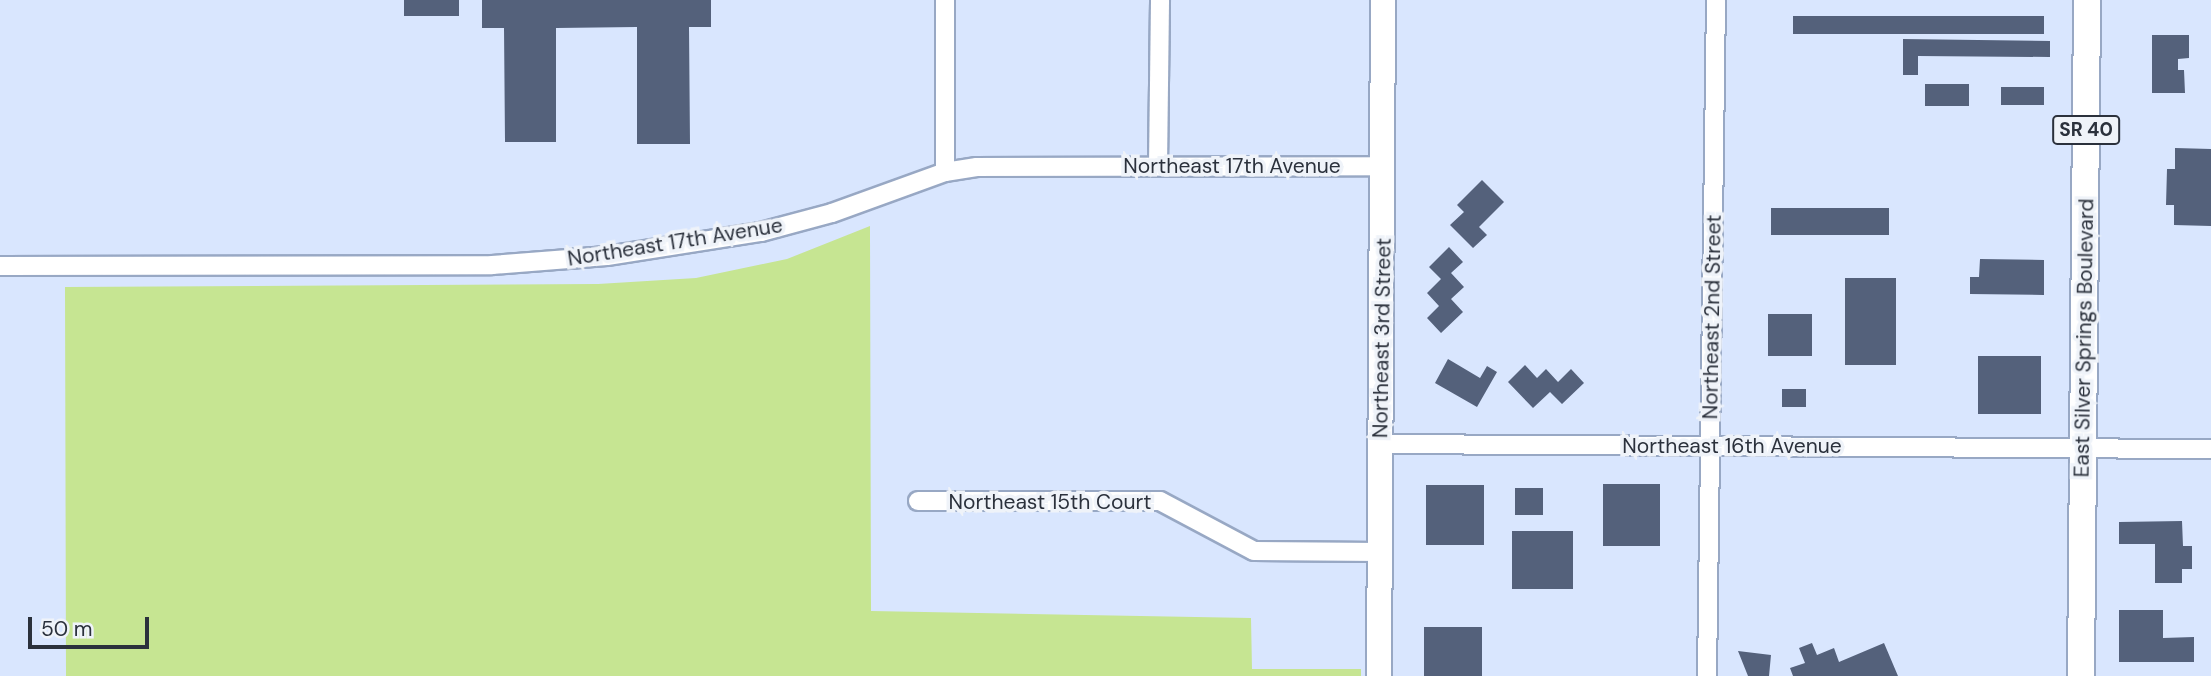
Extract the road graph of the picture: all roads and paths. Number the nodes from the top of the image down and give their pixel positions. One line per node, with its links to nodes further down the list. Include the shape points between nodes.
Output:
1 (945, 0): 8 (street)
2 (1160, 0): 6 (street)
3 (1384, 0): 7 (street, Northeast 3rd Street)
4 (1716, 0): 11 (street, Northeast 2nd Street)
5 (2087, 0): 12 (main road, East Silver Springs Boulevard / SR 40)
6 (1158, 166): 7 (street, Northeast 17th Avenue); 8 (street, Northeast 17th Avenue, via 977,167)
7 (1384, 166): 10 (street, Northeast 3rd Street)
8 (945, 172): 9 (street, Northeast 17th Avenue, via 832,213 761,232 607,256 464,267)
9 (0, 266)
10 (1381, 444): 11 (street, Northeast 16th Avenue); 15 (street, Northeast 3rd Street)
11 (1711, 446): 12 (street, Northeast 16th Avenue); 17 (street, Northeast 2nd Street)
12 (2083, 449): 13 (street, Northeast 16th Avenue); 18 (main road, East Silver Springs Boulevard / SR 40)
13 (2211, 449)
14 (918, 501): 15 (street, Northeast 15th Court, via 1160,501 1254,551)
15 (1380, 552): 16 (street, Northeast 3rd Street)
16 (1379, 676)
17 (1707, 676)
18 (2081, 676)

